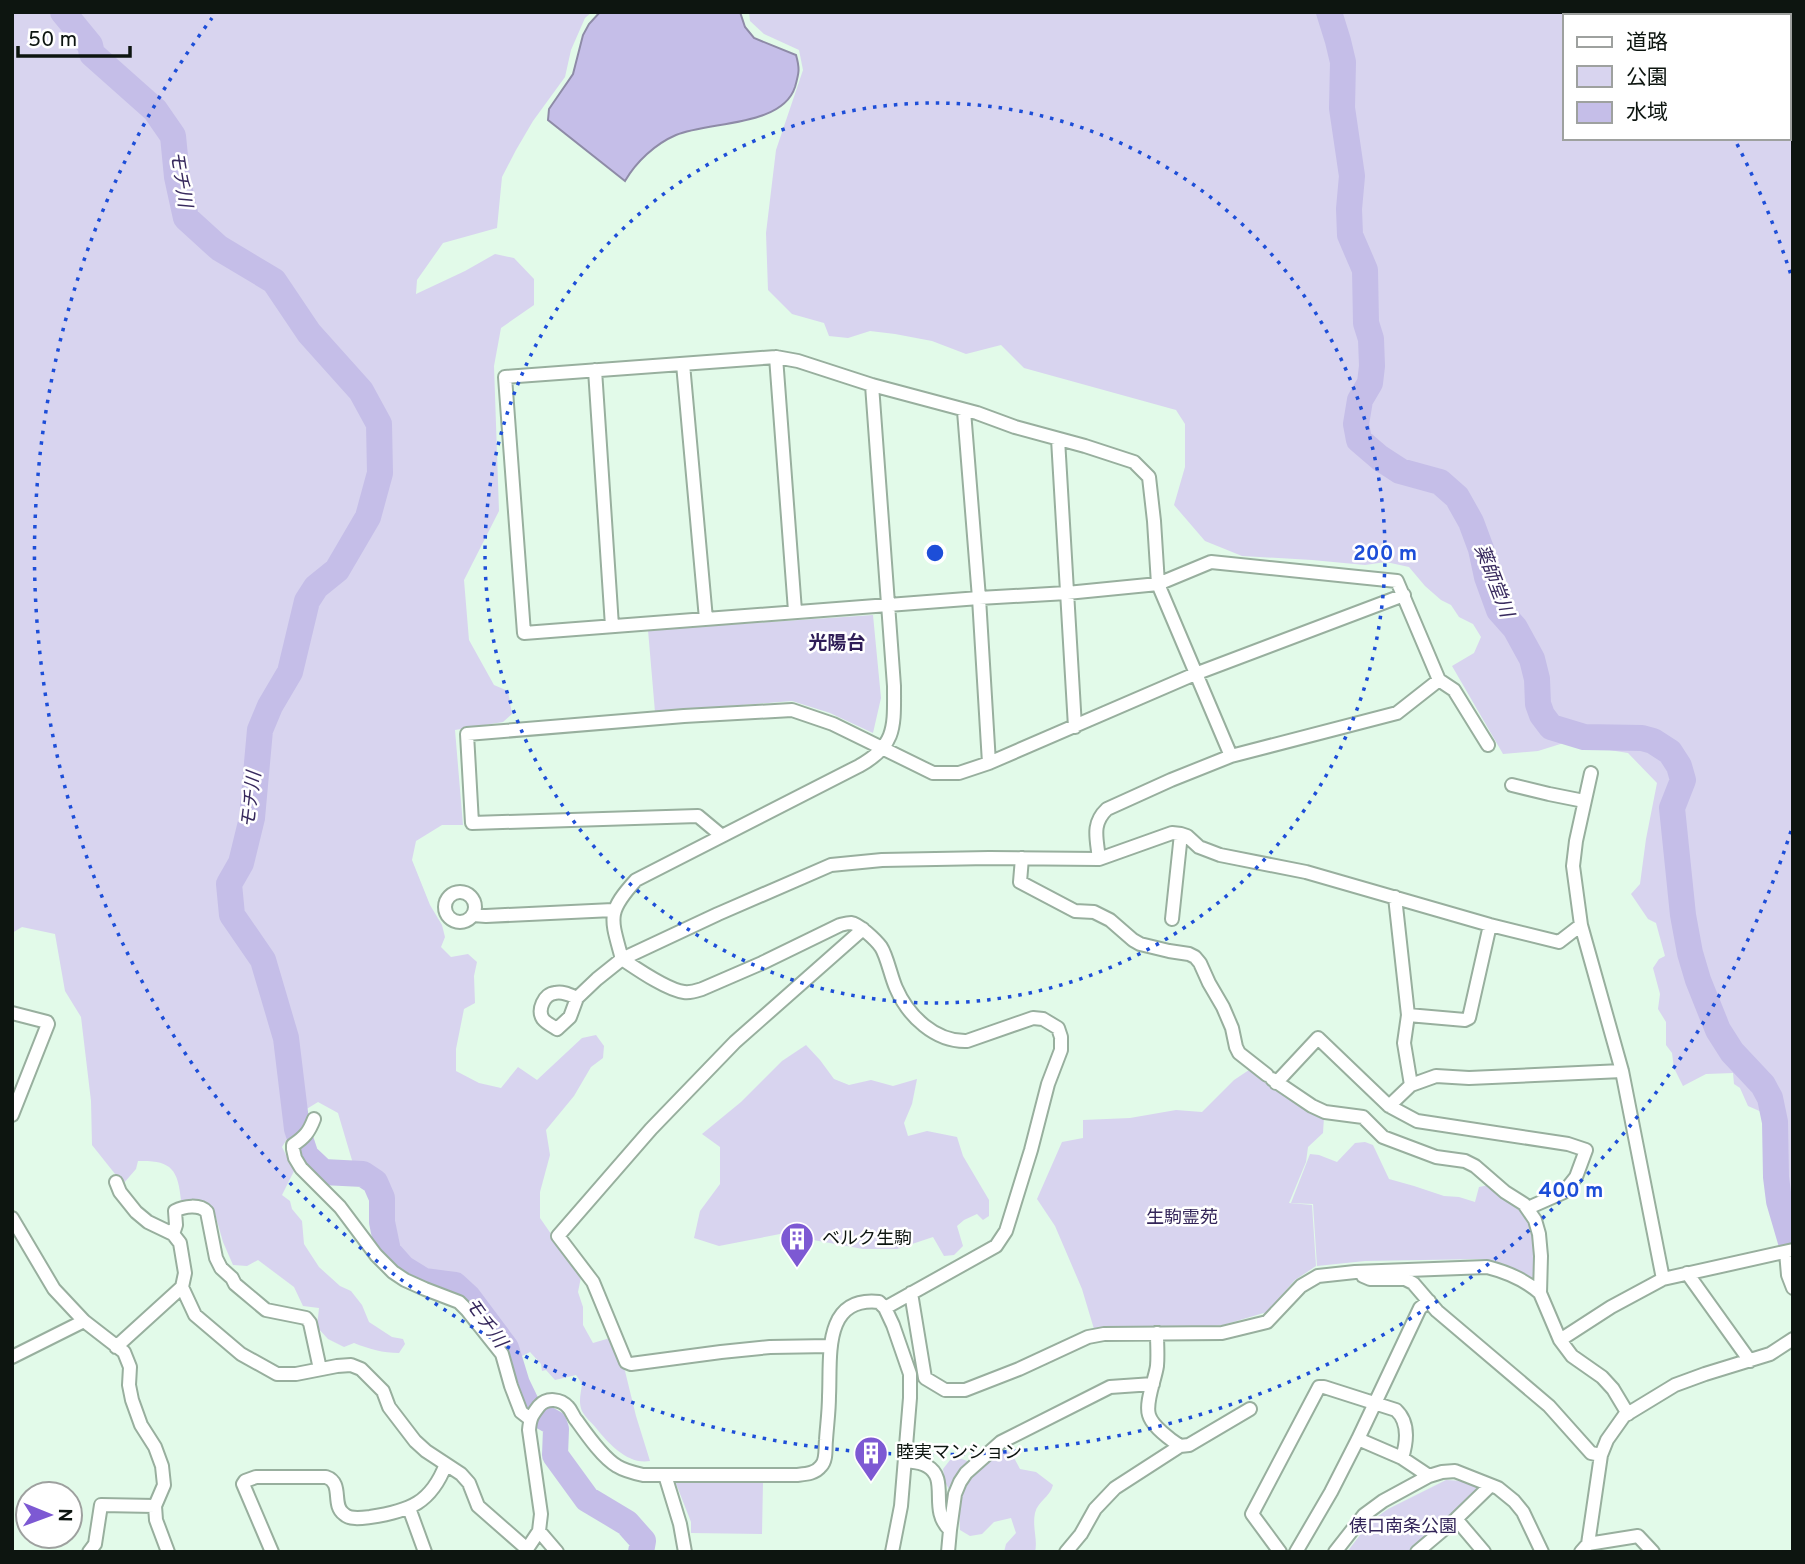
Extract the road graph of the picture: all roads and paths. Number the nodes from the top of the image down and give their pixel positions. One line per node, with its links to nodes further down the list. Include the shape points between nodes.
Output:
1 (776, 357): 2 (street); 4 (street); 12 (street)
2 (682, 364): 3 (street); 13 (street)
3 (595, 369): 14 (street); 14 (street, via 505,377 524,633)
4 (872, 385): 5 (street); 11 (street)
5 (964, 411): 6 (street); 10 (street)
6 (1058, 439): 7 (street, via 1133,462 1149,477); 8 (street)
7 (1158, 584): 8 (street); 9 (street, via 1211,562 1397,581); 15 (street)
8 (1067, 593): 10 (street); 17 (street)
9 (1404, 596): 15 (street); 16 (street)
10 (979, 598): 11 (street); 21 (street)
11 (887, 605): 12 (street); 19 (street, via 894,712)
12 (795, 611): 13 (street)
13 (706, 619): 14 (street)
14 (612, 626)
15 (1195, 674): 17 (street); 20 (street)
16 (1439, 680): 18 (street, via 1454,690); 20 (street, via 1397,713)
17 (1075, 727): 21 (street)
18 (1488, 745)
19 (884, 748): 21 (street, via 933,773 959,774); 26 (street, via 859,766); 26 (street, via 792,710 467,734 472,823 698,817)
20 (1231, 756): 28 (street, via 1107,809 1096,829)
21 (989, 763)
22 (1591, 773): 24 (street)
23 (1512, 785): 24 (street)
24 (1584, 801): 34 (street, via 1573,866)
25 (1181, 834): 28 (street, via 1172,833); 29 (street, via 1220,855 1306,872); 32 (street)
26 (722, 836): 30 (street, via 636,880)
27 (1022, 858): 28 (street); 36 (street, via 831,865); 41 (street, via 1020,882 1075,911 1094,912 1140,944 1195,957 1223,1007 1236,1047)
28 (1099, 859)
29 (1395, 897): 33 (street); 39 (street)
30 (613, 910): 31 (street); 36 (street)
31 (473, 915)
32 (1172, 919)
33 (1490, 925): 34 (street, via 1559,942); 39 (street, via 1469,1018)
34 (1581, 925): 40 (street)
35 (863, 929): 36 (street, via 851,923 840,925 692,992 674,989); 56 (street, via 881,947 909,1011 938,1036 967,1041 1044,1018 1058,1028 1060,1037 1061,1050 1006,1231 996,1246); 65 (street, via 735,1042 558,1236 593,1282 626,1362)
36 (622, 959): 37 (street)
37 (577, 998)
38 (12, 1013): 44 (street, via 48,1024)
39 (1408, 1015): 42 (street, via 1404,1043)
40 (1622, 1071): 42 (street, via 1436,1076); 53 (street)
41 (1272, 1079): 43 (street, via 1318,1038); 47 (street, via 1325,1112 1363,1117 1383,1137 1475,1166)
42 (1411, 1085): 43 (street)
43 (1389, 1106): 47 (street, via 1430,1125 1586,1150 1576,1177 1564,1192)
44 (12, 1115)
45 (313, 1119): 73 (street, via 310,1131 293,1144 301,1168 393,1272 467,1310 502,1354 521,1412)
46 (116, 1182): 49 (street, via 136,1212)
47 (1528, 1208): 57 (street, via 1539,1234)
48 (12, 1218): 60 (street, via 54,1289)
49 (173, 1234): 54 (street, via 183,1258); 68 (street, via 175,1211 203,1208 221,1268 266,1310 306,1318)
50 (1789, 1251): 52 (street); 55 (street, via 1788,1275)
51 (1355, 1272): 57 (street, via 1487,1267 1521,1279); 58 (street, via 1370,1279 1405,1279); 61 (street, via 1318,1276 1301,1286 1267,1322 1222,1333)
52 (1687, 1273): 53 (street); 67 (street)
53 (1663, 1279): 63 (street)
54 (182, 1287): 64 (street); 68 (street, via 195,1315 259,1366 277,1374)
55 (1793, 1288)
56 (911, 1293): 59 (street); 61 (street, via 925,1378 945,1390 965,1390 1088,1337)
57 (1540, 1293): 63 (street)
58 (1429, 1301): 70 (street, via 1420,1308); 76 (street, via 1549,1406 1591,1453)
59 (885, 1308): 65 (street, via 870,1301 850,1307 838,1321); 78 (street, via 910,1374)
60 (84, 1321): 64 (street); 66 (street)
61 (1157, 1333): 69 (street)
62 (1793, 1339): 67 (street)
63 (1560, 1340): 72 (street, via 1572,1356 1602,1377)
64 (116, 1346): 83 (street, via 130,1367 132,1400 162,1466 164,1485)
65 (830, 1346): 80 (street, via 824,1462 816,1471)
66 (12, 1357)
67 (1750, 1361): 72 (street, via 1675,1385)
68 (320, 1369): 79 (street, via 361,1368 383,1391 388,1406 415,1441)
69 (1153, 1384): 75 (street, via 1150,1419); 86 (street, via 1110,1387 1001,1442 960,1482)
70 (1375, 1404): 74 (street); 77 (street, via 1403,1417 1407,1432); 99 (street, via 1318,1387 1252,1514)
71 (1250, 1409): 75 (street, via 1189,1446)
72 (1628, 1414): 76 (street)
73 (530, 1419): 80 (street, via 547,1400 561,1402 616,1466 643,1475); 87 (street)
74 (1358, 1439): 77 (street); 100 (street)
75 (1180, 1446): 98 (street, via 1115,1488)
76 (1601, 1455): 88 (street)
77 (1402, 1458): 81 (street)
78 (905, 1461): 86 (street, via 925,1464 935,1472 939,1514); 96 (street)
79 (446, 1464): 84 (street, via 437,1486); 89 (street, via 469,1483 478,1506)
80 (665, 1475): 95 (street)
81 (1430, 1476): 82 (street, via 1455,1471); 101 (street, via 1364,1516)
82 (1490, 1486): 85 (street); 104 (street, via 1508,1495 1523,1512)
83 (155, 1506): 90 (street, via 101,1505 95,1544); 91 (street)
84 (409, 1508): 92 (street, via 354,1518 340,1510 332,1479 256,1477 243,1483); 93 (street)
85 (1456, 1519): 102 (street); 103 (street)
86 (950, 1530): 97 (street)
87 (539, 1531): 89 (street); 94 (street)
88 (1584, 1548): 105 (street, via 1638,1536)
89 (526, 1550)
90 (89, 1552)
91 (168, 1552)
92 (272, 1552)
93 (425, 1552)
94 (557, 1552)
95 (685, 1552)
96 (892, 1552)
97 (948, 1552)
98 (1066, 1552)
99 (1280, 1552)
100 (1296, 1552)
101 (1335, 1552)
102 (1417, 1552)
103 (1484, 1552)
104 (1542, 1552)
105 (1653, 1552)

